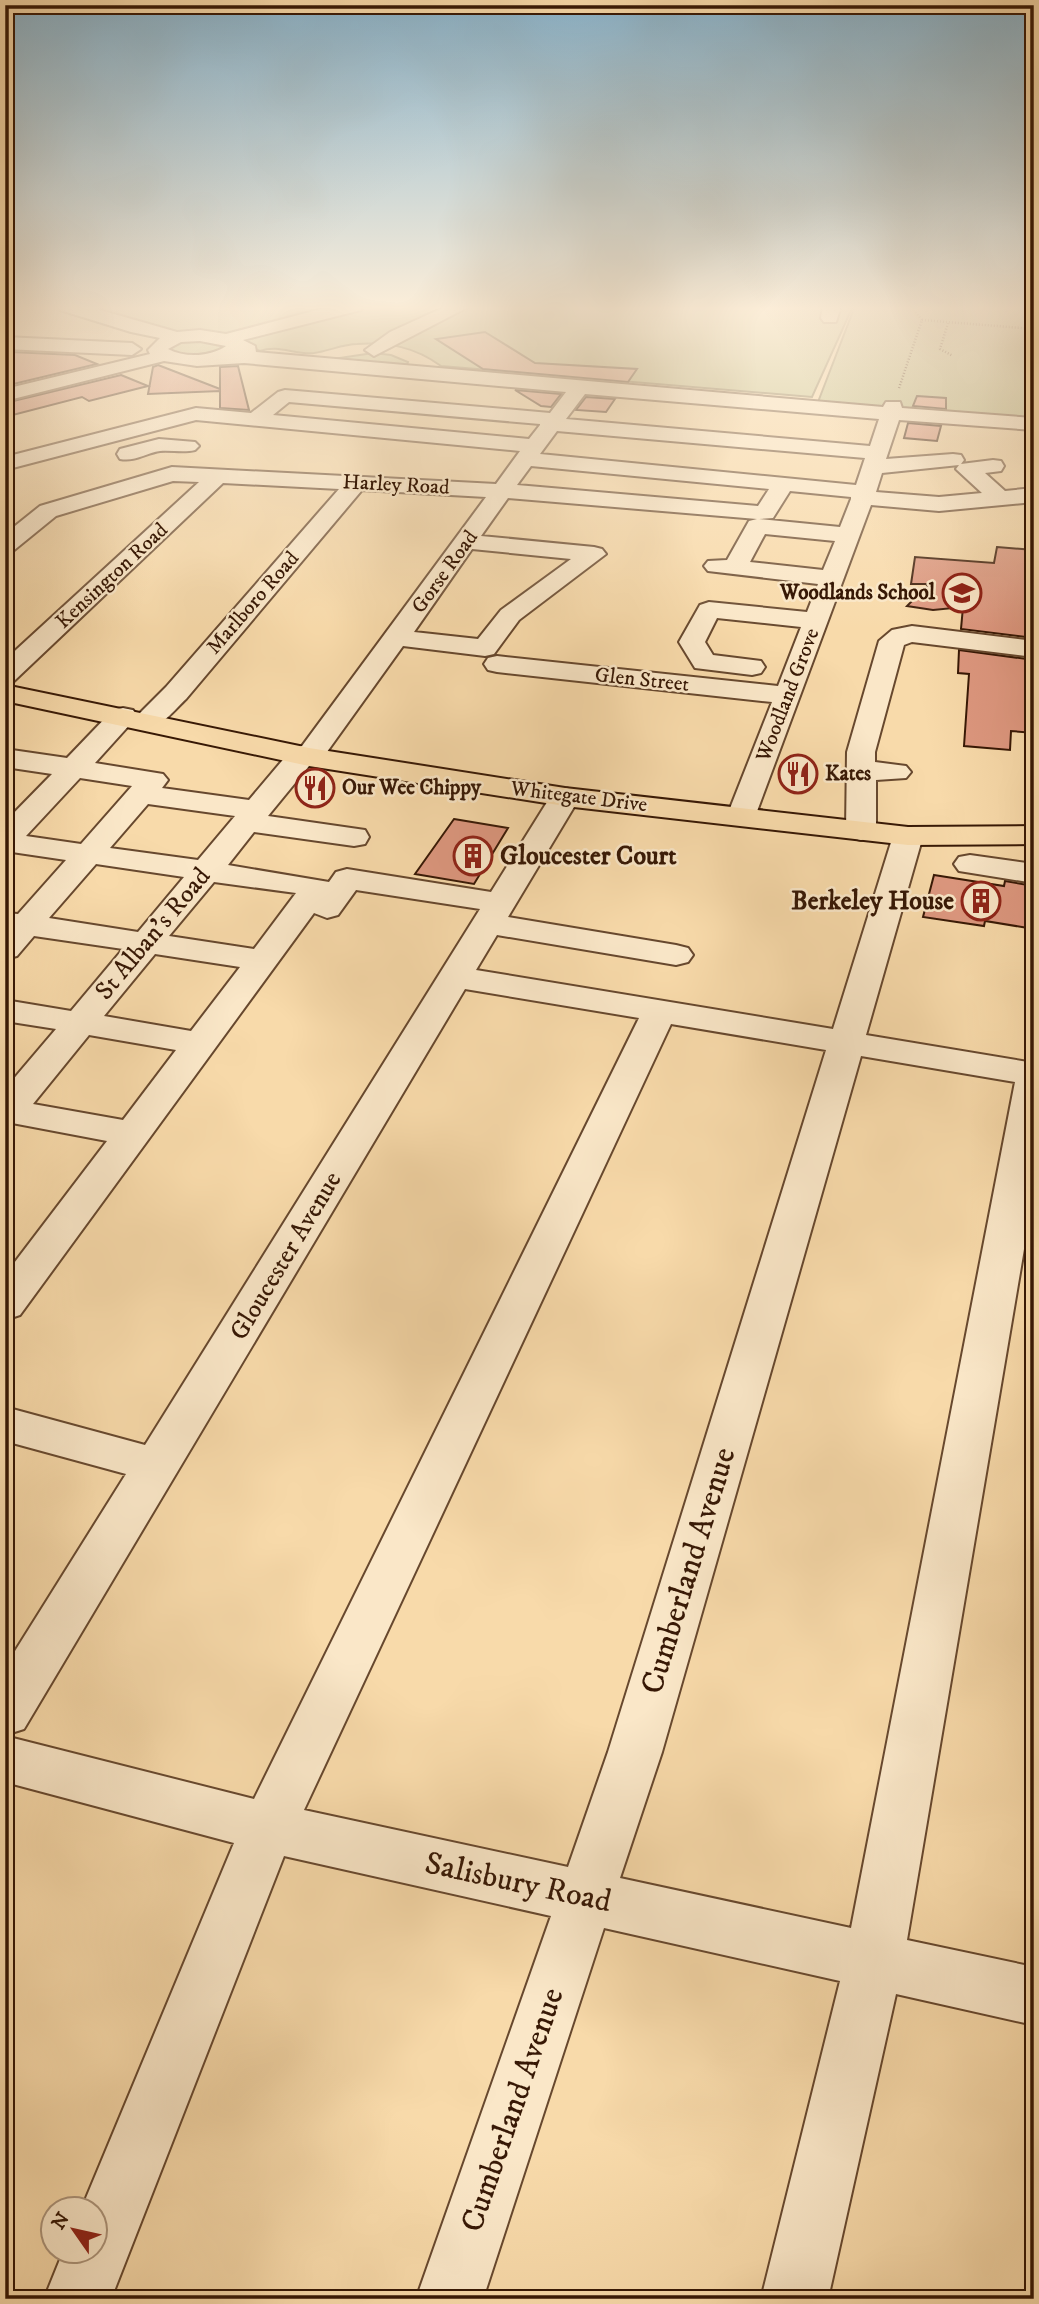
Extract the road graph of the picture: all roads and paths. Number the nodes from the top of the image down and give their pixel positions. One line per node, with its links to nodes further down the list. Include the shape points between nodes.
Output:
1 (196, 414): 8 (street); 11 (street); 13 (street)
2 (263, 414): 8 (street)
3 (465, 414): 9 (street)
4 (559, 414): 9 (street, Gorse Road)
5 (890, 414): 16 (street, Woodland Grove)
6 (968, 414): 10 (street)
7 (91, 418): 11 (street)
8 (255, 420): 14 (street)
9 (552, 422): 14 (street, Gorse Road); 16 (street)
10 (1034, 424)
11 (122, 433): 12 (street); 18 (street)
12 (159, 445): 13 (street); 15 (street)
13 (188, 446): 20 (street)
14 (529, 452): 23 (street); 24 (street, Gorse Road)
15 (112, 458)
16 (876, 460): 17 (street); 25 (street, Woodland Grove)
17 (953, 460)
18 (5, 464)
19 (993, 466): 27 (street, via 967,469)
20 (172, 474): 21 (street, Harley Road); 30 (street, Harley Road, via 48,511)
21 (218, 476): 22 (street, Harley Road); 36 (street, Kensington Road)
22 (356, 483): 24 (street, Harley Road); 39 (street, Marlboro Road, via 176,693)
23 (783, 484): 24 (street, Harley Road, via 765,513); 25 (street)
24 (504, 491): 29 (street, Gorse Road)
25 (863, 495): 27 (street, via 939,504); 28 (street, Woodland Grove)
26 (1034, 495): 27 (street)
27 (1000, 498)
28 (848, 535): 31 (street, Woodland Grove); 31 (street, via 757,526 726,567)
29 (468, 541): 33 (street, Gorse Road); 33 (street, via 594,554 510,615 485,648)
30 (5, 547)
31 (832, 578): 32 (street, Woodland Grove)
32 (816, 621): 37 (street, Woodland Grove); 37 (street, via 709,610 692,642 704,662)
33 (397, 638): 40 (street, Gorse Road)
34 (1034, 649): 43 (street, via 912,634 892,641 891,678 861,751)
35 (497, 664): 37 (street, Glen Street)
36 (5, 675)
37 (792, 684): 48 (street, Woodland Grove)
38 (5, 693): 39 (main road, Whitegate Drive)
39 (135, 718): 40 (main road, Whitegate Drive); 42 (street, Marlboro Road)
40 (305, 756): 46 (main road, Whitegate Drive); 47 (street, St Alban's Road)
41 (5, 758): 42 (street)
42 (74, 769): 45 (street, via 153,780); 53 (street, Marlboro Road)
43 (860, 771): 44 (street); 49 (street)
44 (896, 772)
45 (141, 794): 47 (street); 54 (street)
46 (565, 797): 48 (main road, Whitegate Drive); 59 (street, Gloucester Avenue)
47 (252, 816): 52 (street); 56 (street, St Alban's Road)
48 (742, 816): 49 (main road, Whitegate Drive)
49 (861, 831): 51 (main road, Whitegate Drive)
50 (1034, 835): 51 (main road, Whitegate Drive)
51 (908, 836): 68 (street, Cumberland Avenue)
52 (354, 837)
53 (5, 841): 54 (street)
54 (90, 854): 56 (street); 60 (street)
55 (970, 864): 57 (street)
56 (206, 870): 61 (street, St Alban's Road); 63 (street, via 317,887)
57 (1034, 874)
58 (327, 908): 59 (street, via 347,879)
59 (494, 914): 62 (street); 64 (street, Gloucester Avenue)
60 (12, 932): 61 (street)
61 (146, 942): 63 (street); 67 (street, St Alban's Road)
62 (676, 955)
63 (262, 960): 69 (street)
64 (456, 977): 66 (street); 76 (street, Gloucester Avenue)
65 (5, 1010): 67 (street)
66 (660, 1010): 68 (street); 79 (street)
67 (80, 1022): 69 (street); 72 (street, St Alban's Road)
68 (847, 1040): 70 (street); 80 (street, Cumberland Avenue, via 635,1752)
69 (200, 1042): 73 (street)
70 (1034, 1074)
71 (1034, 1080): 81 (street)
72 (6, 1111): 73 (street)
73 (134, 1134): 74 (street)
74 (5, 1305)
75 (5, 1424): 76 (street)
76 (159, 1466): 77 (street, Gloucester Avenue)
77 (5, 1713)
78 (5, 1759): 79 (street, Salisbury Road)
79 (268, 1827): 80 (street, Salisbury Road); 83 (street)
80 (585, 1899): 81 (street, Salisbury Road); 84 (street, Cumberland Avenue)
81 (874, 1960): 82 (street, Salisbury Road); 85 (street)
82 (1034, 1996)
83 (76, 2299)
84 (449, 2299)
85 (794, 2299)

